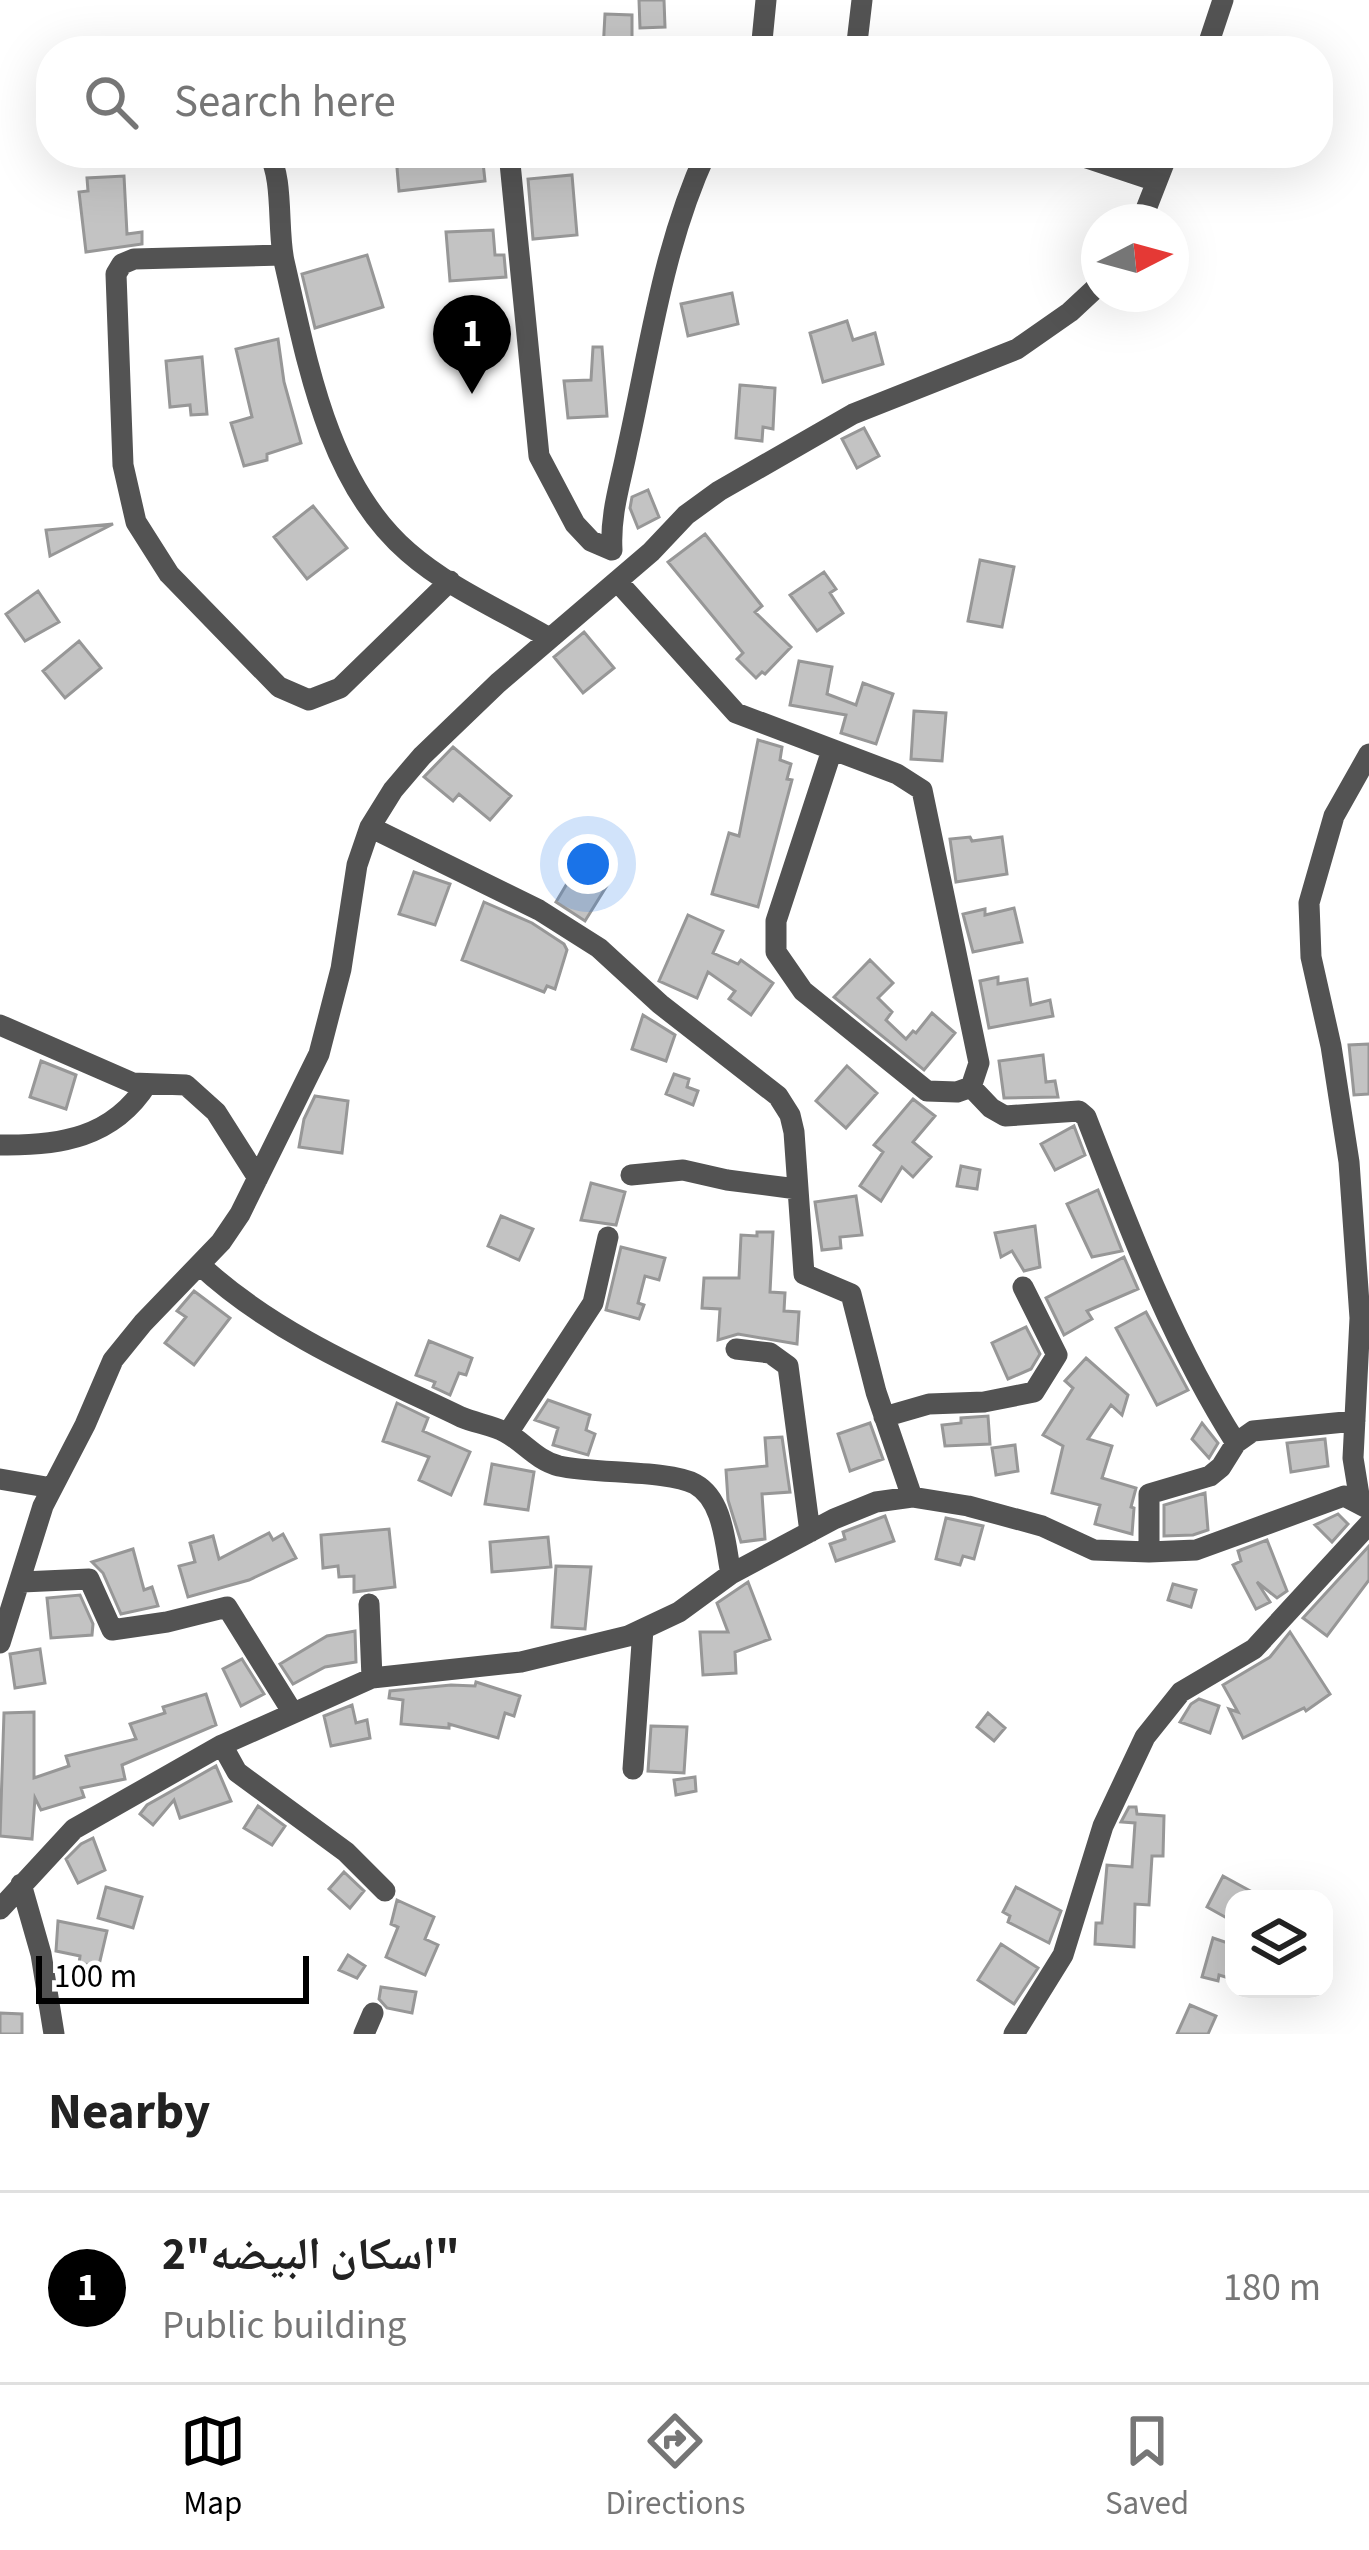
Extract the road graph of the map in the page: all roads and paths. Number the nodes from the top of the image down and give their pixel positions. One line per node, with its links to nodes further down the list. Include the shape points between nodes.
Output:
1 (766, 0): 4 (street)
2 (862, 0): 5 (street)
3 (1222, 0): 6 (street)
4 (762, 36)
5 (858, 36)
6 (1211, 36)
7 (274, 168): 14 (street)
8 (510, 168): 9 (street, via 539,456 574,524 612,550 610,516 656,296)
9 (700, 168)
10 (1117, 168): 12 (street)
11 (1162, 168): 12 (street)
12 (1156, 181): 13 (street)
13 (1148, 204)
14 (283, 255): 17 (street, via 326,417 356,490 405,550); 17 (street, via 134,259 116,274 123,466 136,522 170,574 263,671 309,700 340,688)
15 (1081, 301): 16 (street, via 1017,349 854,414 718,491)
16 (617, 580): 18 (street); 19 (street, via 736,713)
17 (450, 581): 18 (street)
18 (549, 638): 21 (street, via 422,756)
19 (832, 750): 24 (street, via 897,774 925,797 979,1063); 24 (street, via 776,920 776,952 803,992 927,1090)
20 (1369, 754): 34 (street, via 1334,816 1309,903 1311,957 1349,1162 1360,1318)
21 (370, 827): 27 (street, via 319,1054); 28 (street, via 599,948 778,1096 794,1132)
22 (0, 1025): 23 (street)
23 (146, 1084): 25 (street, via 134,1105 94,1133); 27 (street, via 172,1082 202,1096)
24 (971, 1087): 36 (street, via 1005,1115 1086,1117 1150,1282)
25 (0, 1145)
26 (631, 1175): 28 (street, via 683,1170)
27 (258, 1178): 30 (street)
28 (797, 1189): 33 (street, via 804,1274 851,1294)
29 (608, 1237): 35 (street, via 593,1303)
30 (200, 1265): 35 (street, via 275,1322); 38 (street, via 113,1360)
31 (1023, 1287): 33 (street, via 1058,1355 1034,1392 929,1404)
32 (736, 1349): 42 (street, via 770,1353 788,1366)
33 (884, 1418): 39 (street)
34 (1354, 1420): 36 (street, via 1253,1431); 40 (street)
35 (508, 1433): 44 (street, via 553,1465 696,1484 711,1496)
36 (1236, 1443): 43 (street, via 1210,1476 1149,1494)
37 (0, 1479): 38 (street)
38 (52, 1488): 45 (street)
39 (912, 1497): 42 (street, via 876,1502); 43 (street, via 1042,1526 1094,1550)
40 (1364, 1505): 43 (street, via 1344,1496 1196,1550)
41 (1369, 1524): 57 (street, via 1254,1649 1181,1692 1145,1737 1103,1826 1063,1955)
42 (810, 1532): 44 (street)
43 (1149, 1552)
44 (731, 1574): 47 (street)
45 (22, 1582): 48 (street); 50 (street, via 89,1579 112,1630 227,1607)
46 (369, 1604): 49 (street)
47 (643, 1629): 49 (street, via 521,1662); 52 (street)
48 (0, 1643)
49 (372, 1678): 50 (street)
50 (293, 1713): 51 (street)
51 (222, 1745): 53 (street, via 74,1829); 54 (street, via 237,1772)
52 (633, 1769)
53 (21, 1884): 55 (street); 56 (street)
54 (385, 1891)
55 (0, 1909)
56 (54, 2034)
57 (1014, 2034)

